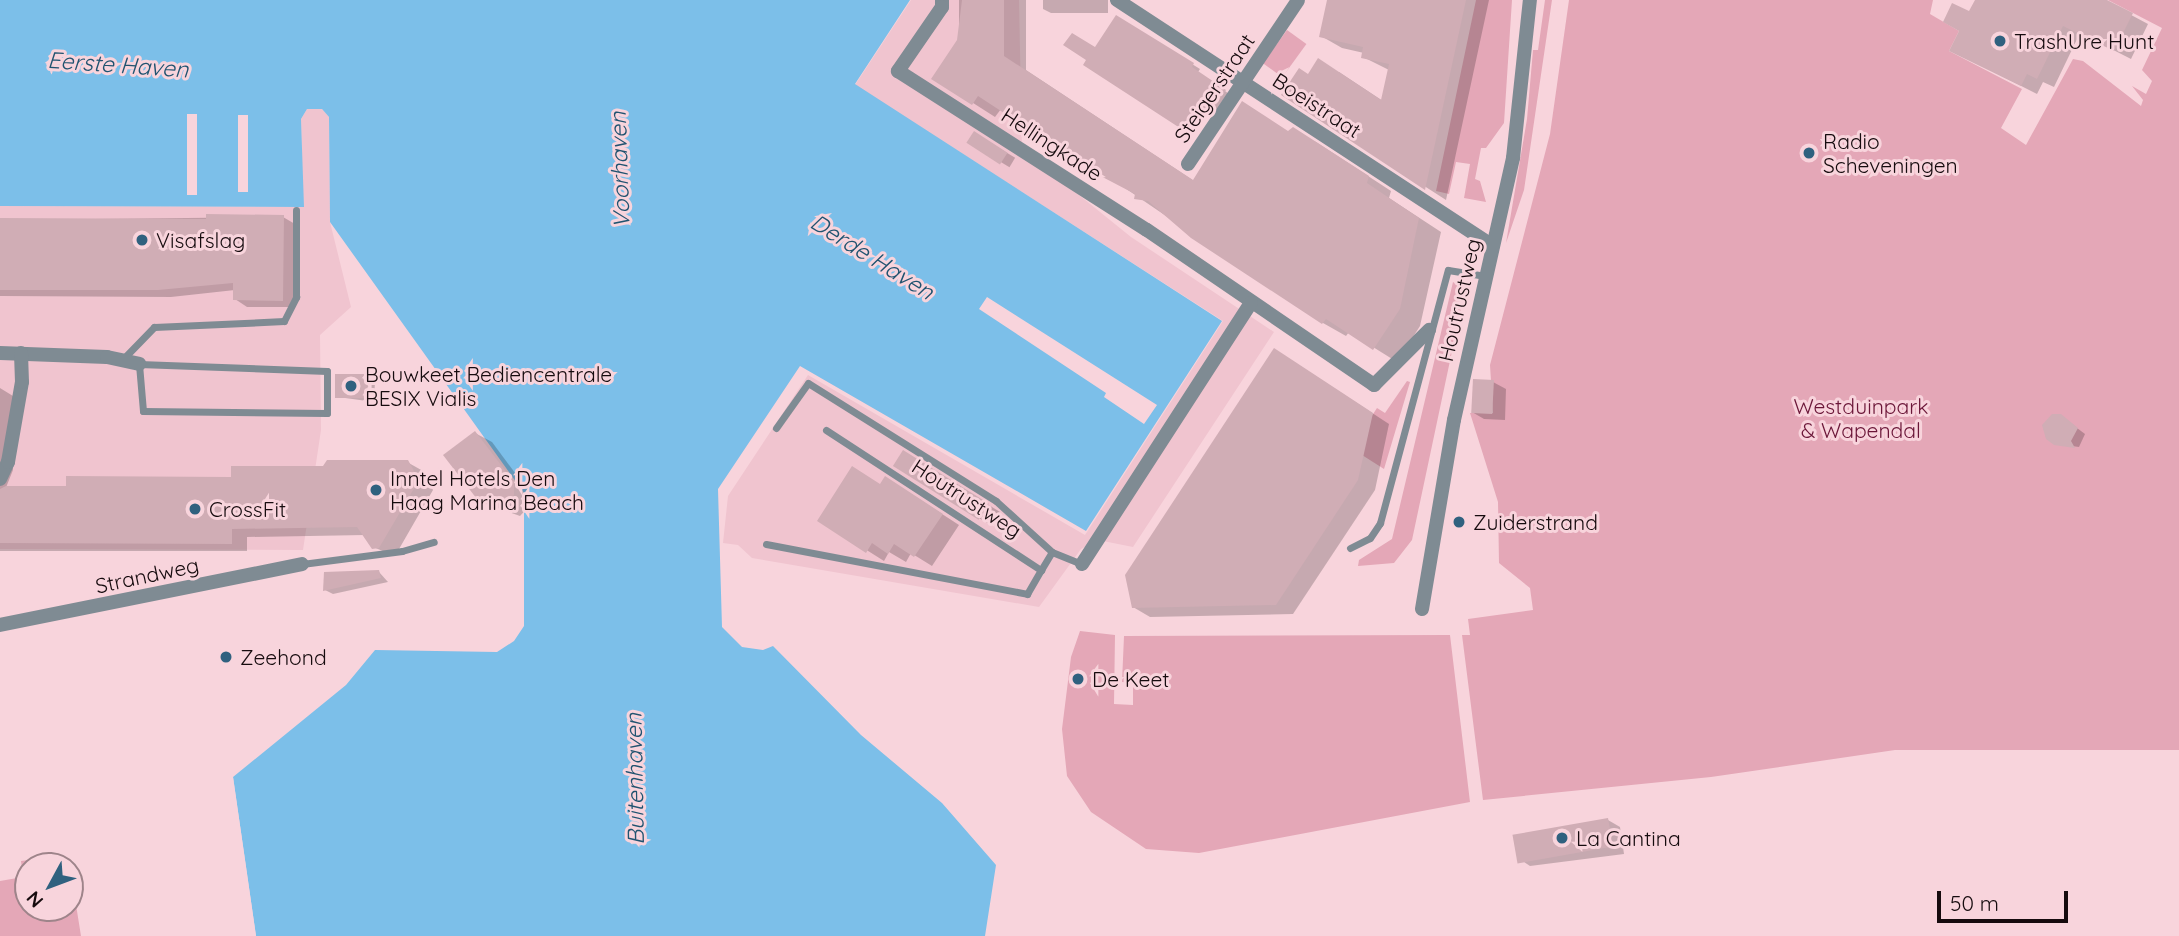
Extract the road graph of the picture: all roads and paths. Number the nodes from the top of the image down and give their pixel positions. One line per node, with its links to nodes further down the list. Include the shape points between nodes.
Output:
1 (942, 0): 10 (street, Hellingkade, via 942,7 898,71 1147,230)
2 (1117, 0): 5 (street, Boeistraat)
3 (1298, 0): 5 (street, Steigerstraat)
4 (1530, 0): 8 (street, Houtrustweg, via 1513,158)
5 (1243, 82): 6 (street, Steigerstraat); 8 (street, Boeistraat)
6 (1188, 164)
7 (296, 210): 14 (lane, via 296,297 284,321 154,327)
8 (1493, 246): 9 (street, Houtrustweg)
9 (1486, 276): 11 (lane, via 1448,270); 26 (street, Houtrustweg, via 1454,420)
10 (1251, 303): 11 (street, Hellingkade, via 1374,385); 24 (street)
11 (1429, 330): 21 (lane, via 1380,523 1370,538)
12 (0, 352): 13 (street)
13 (21, 353): 14 (street); 18 (street, via 22,382 8,462)
14 (122, 360): 15 (street)
15 (139, 364): 15 (lane, via 143,411 327,413 327,371)
16 (776, 428): 22 (lane, via 808,383 996,501)
17 (826, 430): 25 (lane, Houtrustweg)
18 (0, 479)
19 (434, 542): 23 (lane, via 402,551)
20 (766, 544): 25 (lane, via 1027,594)
21 (1350, 548)
22 (1052, 552): 24 (lane); 25 (lane)
23 (302, 564): 27 (street, Strandweg)
24 (1082, 564)
25 (1041, 570)
26 (1422, 609)
27 (0, 625)

